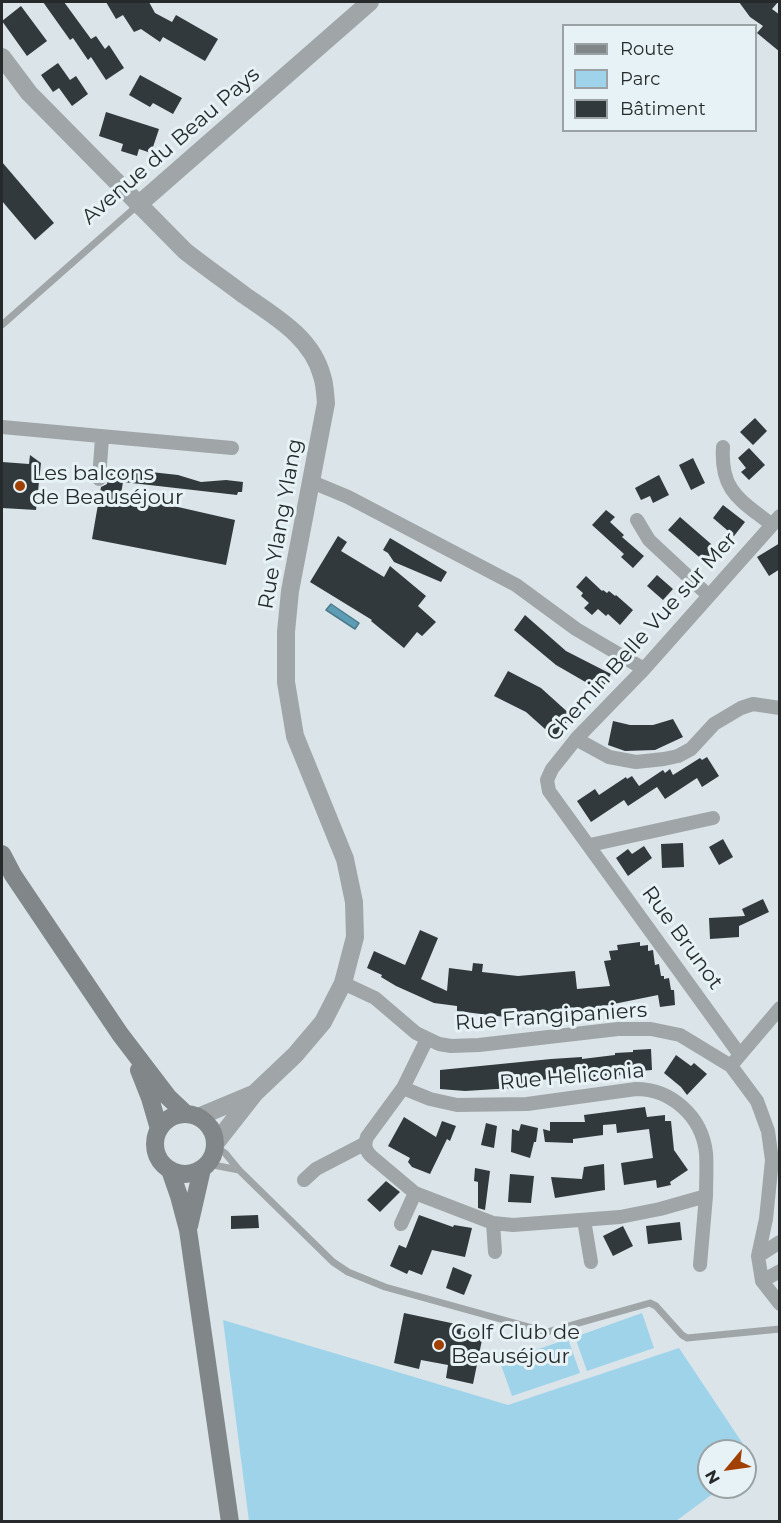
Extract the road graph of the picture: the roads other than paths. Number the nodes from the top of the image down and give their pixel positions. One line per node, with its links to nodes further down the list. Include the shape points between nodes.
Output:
1 (370, 2): 3 (street, Avenue du Beau Pays)
2 (2, 57): 3 (street, Rue Ylang Ylang, via 29,93)
3 (138, 205): 4 (lane, Avenue du Beau Pays); 10 (street, Rue Ylang Ylang, via 185,251 296,332 310,351 322,374 326,403)
4 (2, 325)
5 (2, 428): 6 (street)
6 (102, 438): 8 (street); 9 (street)
7 (723, 447): 12 (street, via 722,463 728,485 736,495)
8 (232, 448)
9 (99, 479)
10 (312, 482): 14 (street, via 348,496 516,585 576,629); 21 (street, Rue Ylang Ylang, via 290,591 286,682 295,736 345,859 354,902 355,937)
11 (637, 520): 13 (street, via 649,540)
12 (776, 521): 13 (street, Chemin Belle Vue sur Mer)
13 (709, 596): 14 (street, Chemin Belle Vue sur Mer)
14 (644, 669): 16 (street, Chemin Belle Vue sur Mer)
15 (780, 708): 16 (street, via 753,704 741,708 714,724 691,749 664,759 636,762 609,757)
16 (576, 739): 17 (street, Chemin Belle Vue sur Mer, via 552,769 547,780)
17 (549, 791): 19 (street, Rue Brunot)
18 (712, 818): 19 (street)
19 (590, 845): 25 (street, Rue Brunot)
20 (2, 854): 23 (main road)
21 (343, 982): 24 (street, Rue Frangipaniers, via 375,998); 27 (street, Rue Ylang Ylang, via 323,1022)
22 (780, 1008): 25 (street)
23 (120, 1034): 28 (main road, via 168,1097); 29 (main road, via 142,1075)
24 (427, 1039): 25 (street, Rue Frangipaniers, via 451,1046 479,1045 618,1029 651,1029 680,1035); 26 (street)
25 (736, 1061): 44 (street, Rue Frangipaniers, via 768,1131 772,1160)
26 (403, 1088): 30 (street); 37 (street, Rue Heliconia, via 457,1105 527,1104 636,1089 665,1094 679,1103 702,1135)
27 (255, 1093): 28 (street); 31 (street)
28 (192, 1116): 29 (main road, via 170,1118); 31 (main road, via 210,1128)
29 (159, 1129): 33 (main road, via 157,1157)
30 (364, 1144): 35 (street, via 316,1169); 36 (street, via 371,1156)
31 (215, 1145): 32 (main road, via 212,1159); 34 (lane)
32 (205, 1167): 33 (main road, via 186,1174); 34 (lane); 41 (main road)
33 (170, 1170): 41 (main road)
34 (239, 1170): 50 (lane, via 333,1262 385,1287 547,1332 650,1303 687,1338)
35 (304, 1180)
36 (414, 1193): 39 (street); 40 (street)
37 (706, 1196): 38 (street, via 640,1213); 46 (street, Rue Heliconia)
38 (584, 1220): 39 (street); 45 (street)
39 (494, 1223): 43 (street)
40 (401, 1224)
41 (188, 1230): 51 (main road)
42 (780, 1242): 44 (street)
43 (495, 1252)
44 (758, 1256): 48 (street, Rue Frangipaniers)
45 (591, 1262)
46 (700, 1265)
47 (780, 1271): 48 (street)
48 (762, 1281): 49 (street, Rue Frangipaniers)
49 (780, 1304)
50 (780, 1329)
51 (230, 1521)

